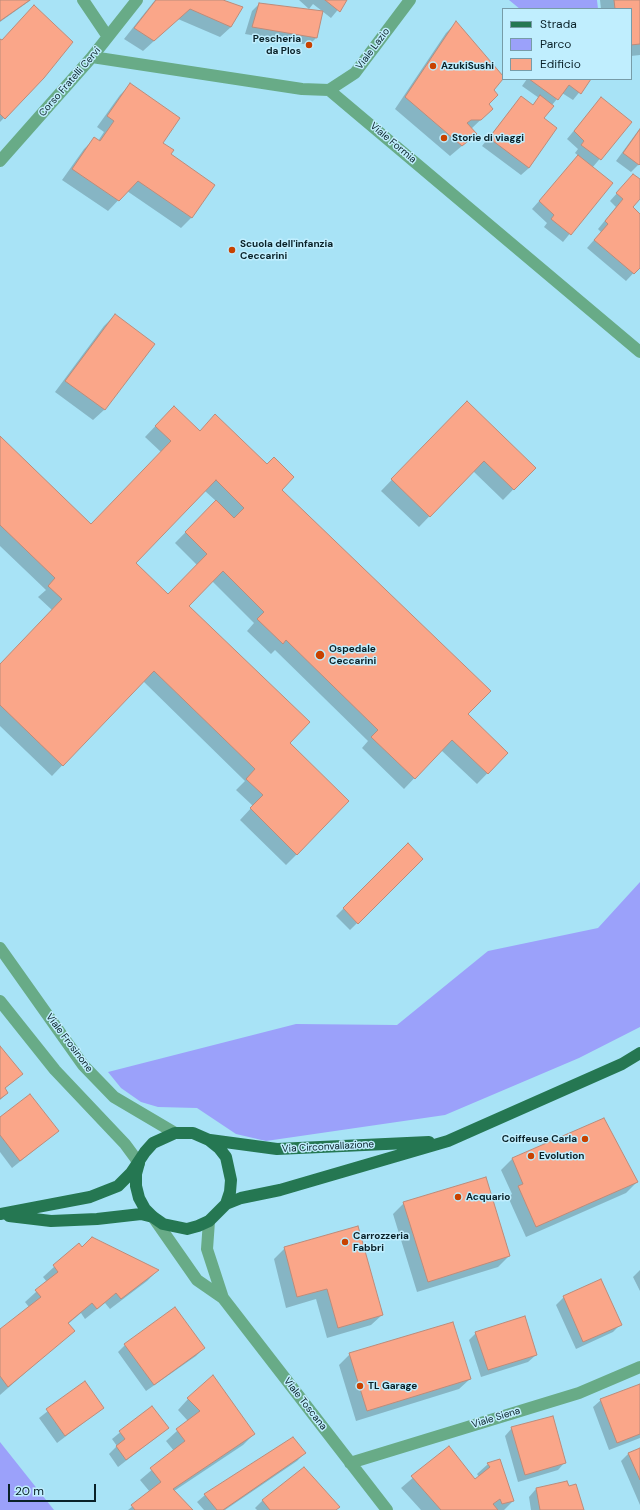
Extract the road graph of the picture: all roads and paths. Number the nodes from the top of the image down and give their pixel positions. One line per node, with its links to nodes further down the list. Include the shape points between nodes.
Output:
1 (83, 0): 4 (street)
2 (137, 0): 4 (street, Corso Fratelli Cervi)
3 (410, 0): 6 (street, Viale Lazio, via 355,73)
4 (108, 37): 5 (street, Corso Fratelli Cervi)
5 (92, 57): 6 (street, via 302,89); 7 (street, Corso Fratelli Cervi)
6 (329, 90): 8 (street, Viale Formia)
7 (0, 161)
8 (640, 352)
9 (0, 948): 12 (street, Viale Frosinone, via 83,1065 114,1097)
10 (0, 1001): 15 (street, via 55,1070 125,1144)
11 (640, 1053): 14 (main road, Via Circonvallazione, via 622,1064)
12 (175, 1133): 13 (main road, Via Circonvallazione, via 193,1133); 15 (main road, Via Circonvallazione, via 153,1143)
13 (209, 1140): 14 (main road, Via Circonvallazione, via 277,1149); 16 (main road, Via Circonvallazione, via 226,1157 230,1168 230,1192)
14 (448, 1141): 16 (main road, Via Circonvallazione)
15 (139, 1163): 17 (main road, Via Circonvallazione, via 118,1186 90,1197); 18 (main road, Via Circonvallazione, via 136,1186 145,1208)
16 (226, 1204): 19 (main road, Via Circonvallazione)
17 (0, 1215): 18 (main road, Via Circonvallazione, via 51,1221 141,1214)
18 (153, 1217): 19 (main road, Via Circonvallazione, via 163,1224 187,1229); 20 (street, Viale Toscana, via 197,1280)
19 (209, 1221): 20 (street, Viale Toscana, via 207,1249)
20 (223, 1298): 22 (street, Viale Toscana)
21 (640, 1367): 22 (street, Viale Siena, via 579,1392)
22 (350, 1463): 23 (street, Viale Toscana)
23 (387, 1510)

